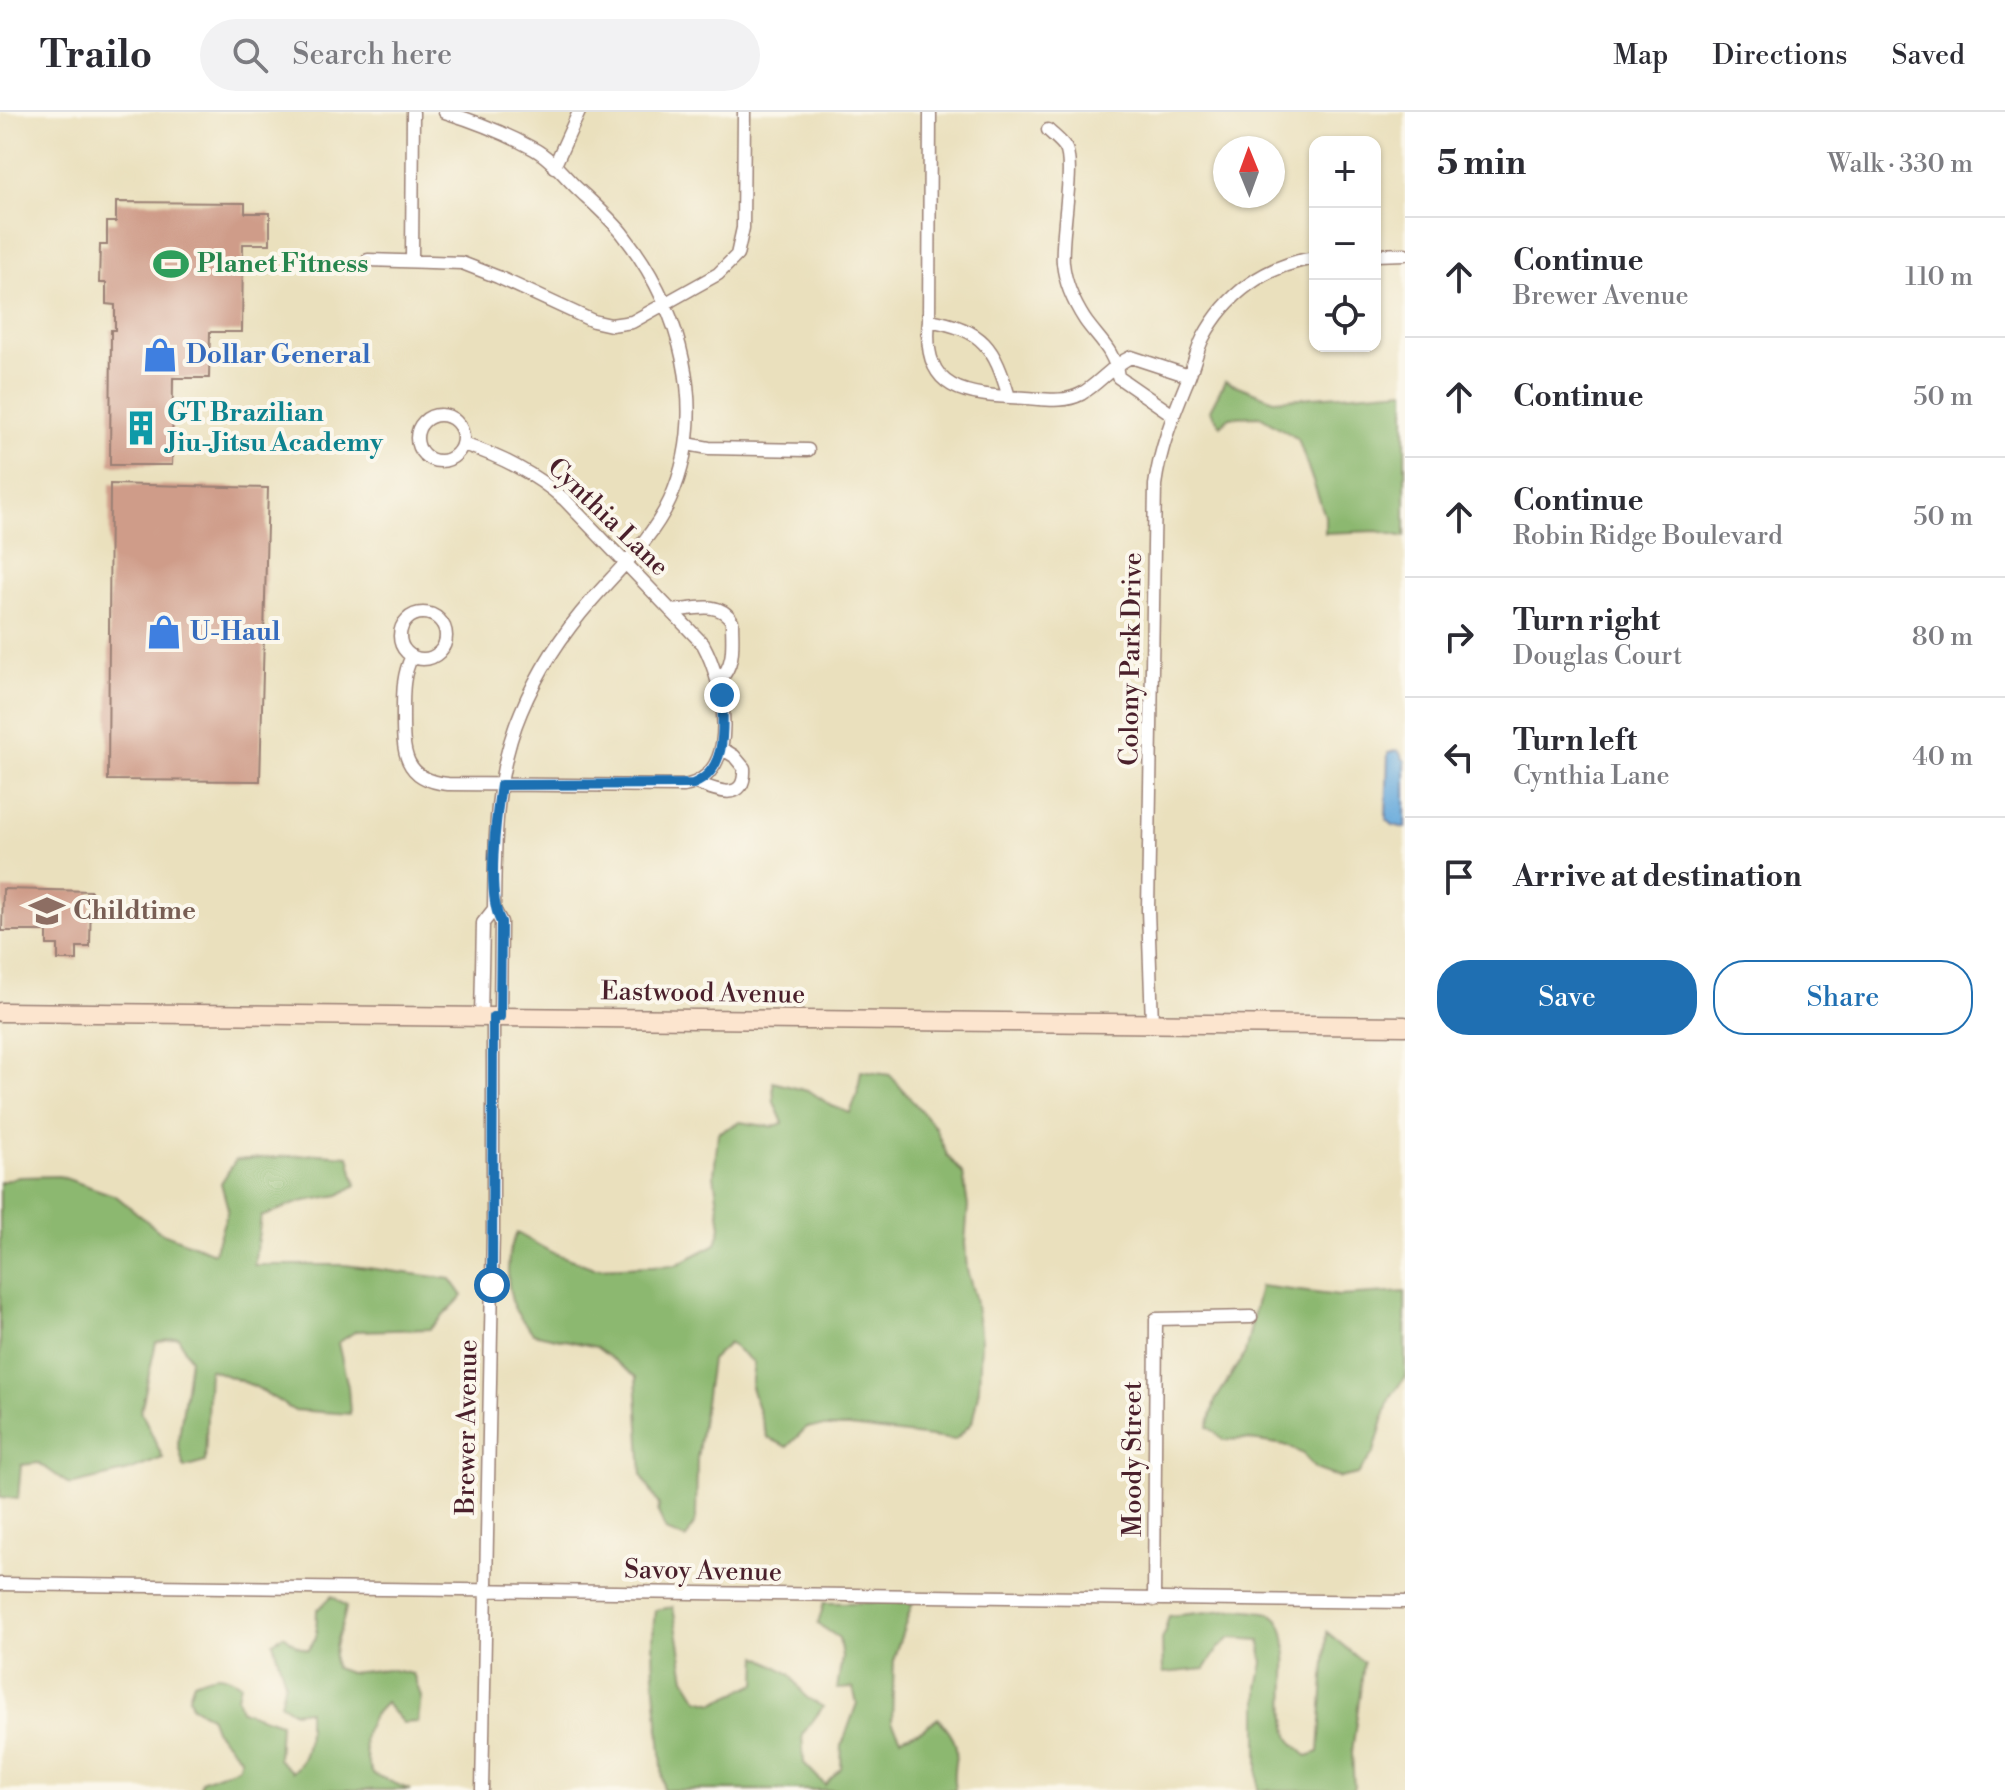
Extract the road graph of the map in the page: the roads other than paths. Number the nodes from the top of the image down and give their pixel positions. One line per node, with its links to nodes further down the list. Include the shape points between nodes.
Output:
1 (413, 112): 12 (street)
2 (445, 112): 7 (street, via 536,150)
3 (579, 112): 7 (street)
4 (744, 112): 13 (street, via 743,228 737,255 718,274)
5 (930, 112): 14 (street)
6 (1048, 130): 15 (street, via 1067,149 1062,228 1071,295)
7 (554, 167): 13 (street, via 608,217 640,260)
8 (1405, 254): 9 (street)
9 (1381, 255)
10 (1309, 259): 16 (street, Colony Park Drive, via 1259,277 1221,310)
11 (368, 260): 12 (street)
12 (412, 260): 13 (street, via 462,263 602,324 632,322)
13 (664, 306): 20 (street, via 686,371)
14 (929, 320): 17 (street, via 955,324 992,350); 17 (street, via 927,342 936,371 949,384 977,396)
15 (1116, 363): 16 (street, via 1131,357); 17 (street, via 1081,393 1063,400); 18 (street, via 1118,377)
16 (1189, 376): 18 (street, Colony Park Drive)
17 (1009, 397)
18 (1173, 415): 32 (street, Colony Park Drive, via 1155,485 1148,910)
19 (463, 444): 22 (street, Cynthia Lane, via 502,457 544,482)
20 (687, 444): 21 (street); 22 (street, via 669,502)
21 (808, 450)
22 (626, 563): 23 (street, Cynthia Lane); 28 (street, via 550,655 519,715)
23 (673, 611): 25 (street, Cynthia Lane, via 703,644); 25 (street, Cynthia Lane, via 712,607 729,616 731,667)
24 (412, 656): 28 (street, via 405,675 403,746 414,770 438,784)
25 (719, 681): 26 (street, Cynthia Lane)
26 (721, 748): 27 (street, via 714,769); 27 (street, via 744,768 740,787 724,792)
27 (697, 783): 28 (street)
28 (501, 785): 29 (street)
29 (494, 909): 31 (street, via 501,922); 31 (street, via 483,923)
30 (0, 1012): 31 (street, Eastwood Avenue)
31 (491, 1017): 32 (street, Eastwood Avenue); 36 (street, Brewer Avenue, via 493,1229)
32 (1152, 1023): 33 (street, Eastwood Avenue)
33 (1405, 1026)
34 (1251, 1317): 37 (street, Moody Street, via 1156,1319)
35 (0, 1584): 36 (street, Savoy Avenue)
36 (485, 1589): 37 (street, Savoy Avenue); 39 (street, Brewer Avenue)
37 (1154, 1600): 38 (street, Savoy Avenue)
38 (1405, 1602)
39 (482, 1790)

